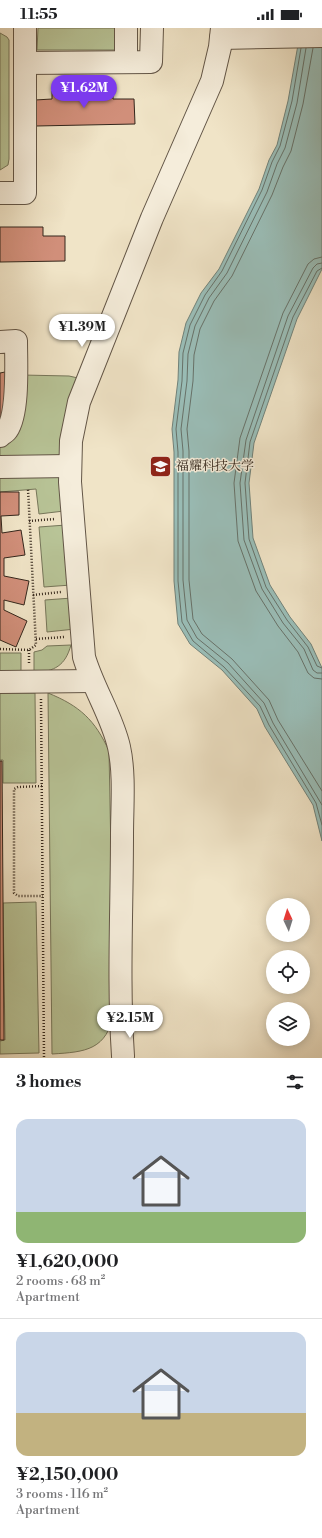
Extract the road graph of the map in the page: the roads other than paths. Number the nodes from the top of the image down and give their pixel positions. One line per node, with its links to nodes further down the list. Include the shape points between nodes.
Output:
1 (25, 28): 7 (street)
2 (126, 28): 6 (street)
3 (152, 28): 6 (street, via 151,62)
4 (221, 33): 5 (street); 11 (street, via 212,81 152,218 79,402)
5 (322, 36)
6 (126, 62): 7 (street)
7 (25, 63): 8 (street, via 25,193)
8 (0, 193)
9 (0, 342): 10 (street, via 16,341 17,371 13,415 7,431)
10 (0, 436)
11 (69, 466): 12 (street); 13 (street, via 84,657)
12 (0, 467)
13 (92, 681): 14 (street); 15 (street, via 119,748 122,786 120,950)
14 (0, 682)
15 (127, 1057)

